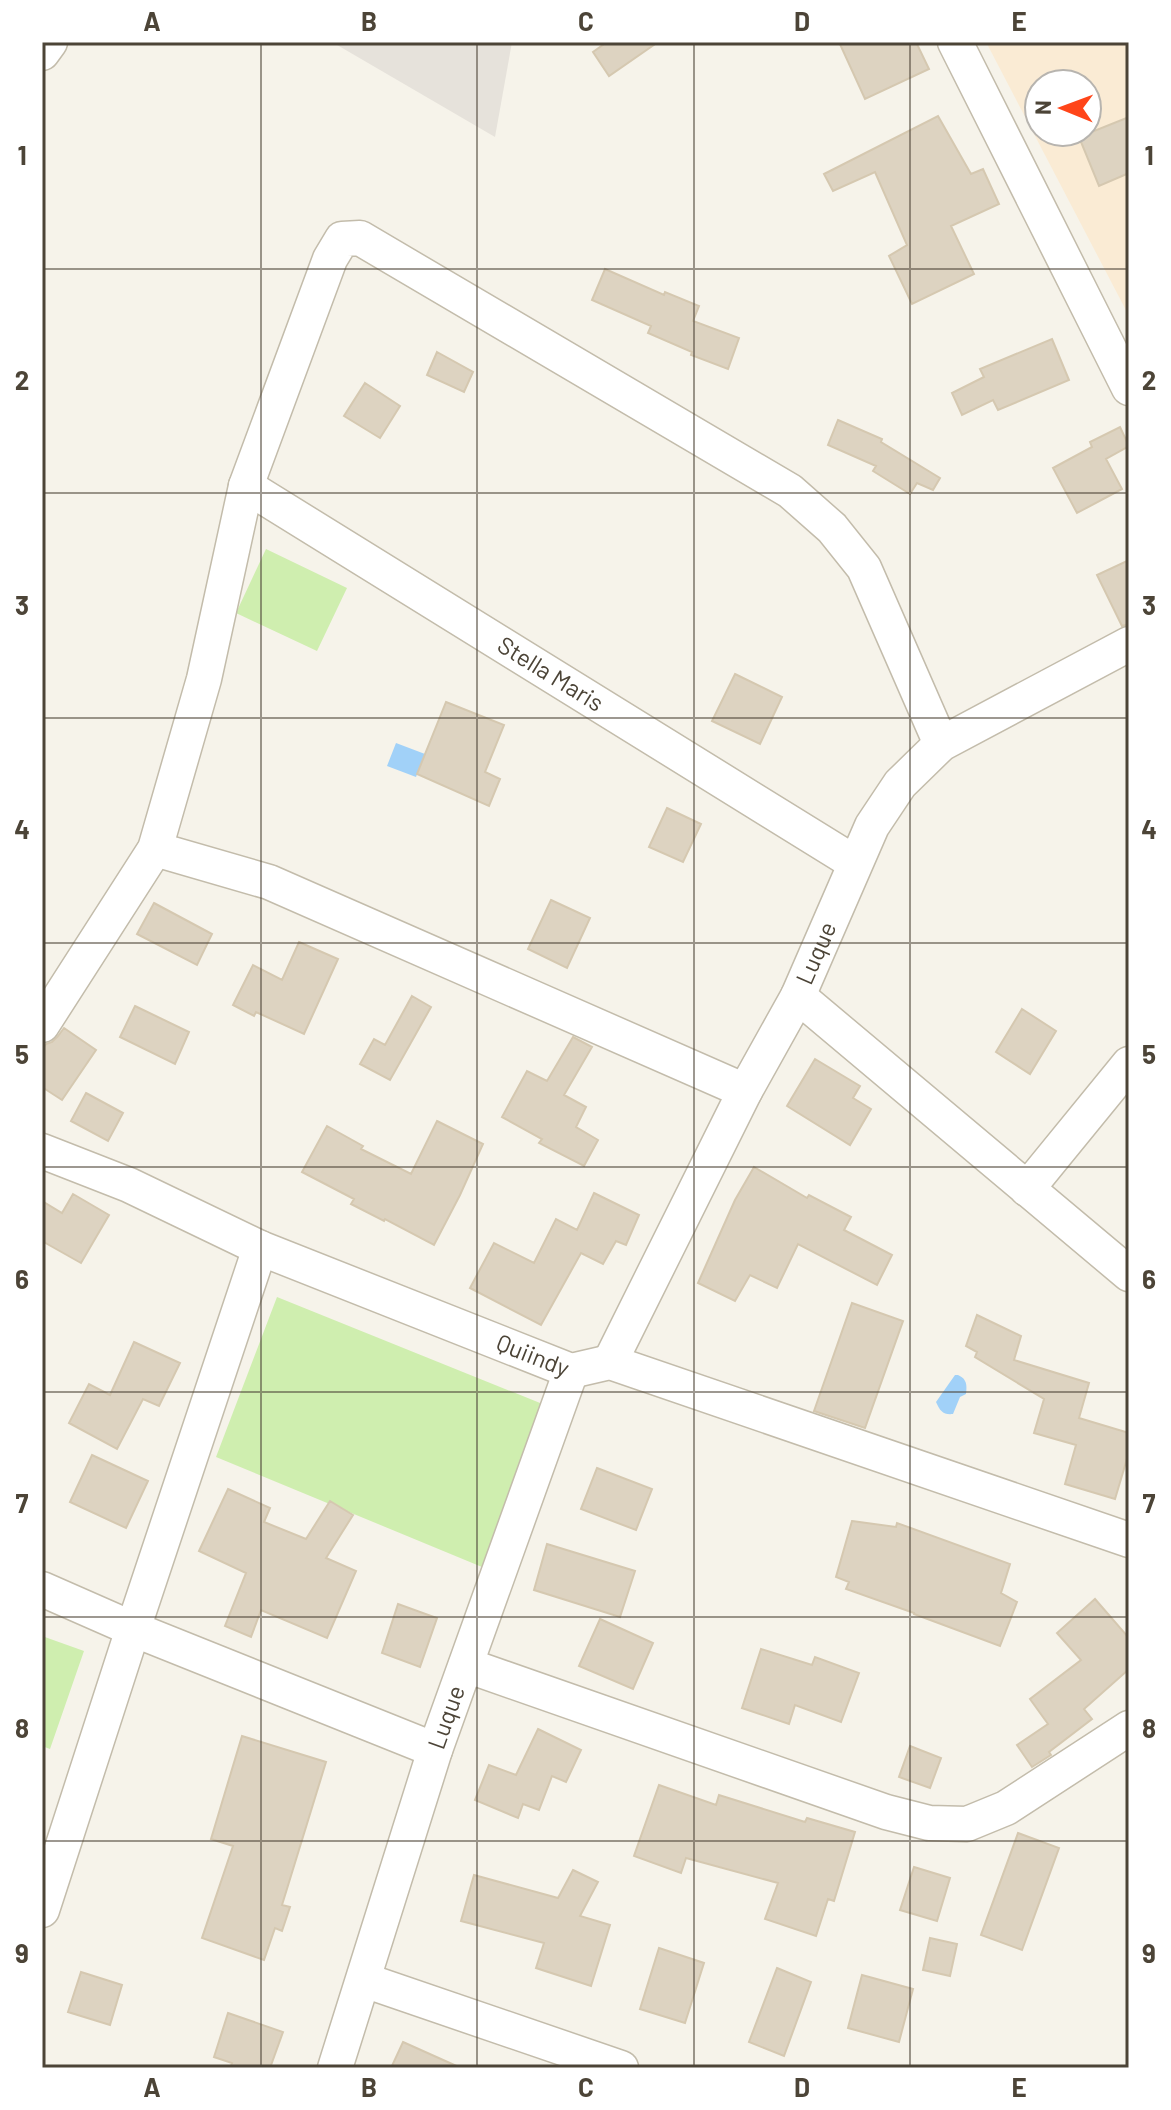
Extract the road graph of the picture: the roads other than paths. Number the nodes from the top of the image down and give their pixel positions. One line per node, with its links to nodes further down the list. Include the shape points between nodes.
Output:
1 (50, 42): 3 (street)
2 (955, 42): 4 (street)
3 (42, 53)
4 (1129, 388)
5 (246, 486): 7 (street, via 330,259 342,239 360,238 790,491 832,528 864,568); 8 (street, via 204,679); 9 (street, Stella Maris)
6 (1129, 644): 7 (street, Luque)
7 (941, 744): 9 (street, Luque, via 900,784)
8 (155, 849): 11 (street); 13 (street, via 269,882)
9 (855, 863): 10 (street, Luque)
10 (798, 996): 13 (street, Luque); 15 (street)
11 (42, 1025)
12 (1129, 1064): 15 (street)
13 (745, 1091): 18 (street, Luque)
14 (42, 1151): 16 (street, Quiindy, via 129,1185)
15 (1027, 1189): 17 (street)
16 (260, 1248): 19 (street, Quiindy); 22 (street)
17 (1129, 1274)
18 (610, 1362): 19 (street, Quiindy); 20 (street)
19 (571, 1371): 23 (street, Luque)
20 (1129, 1540)
21 (42, 1589): 22 (street)
22 (133, 1629): 25 (street); 26 (street)
23 (466, 1665): 24 (street, via 929,1823 967,1824 1006,1808); 25 (street, Luque)
24 (1129, 1728)
25 (435, 1750): 27 (street, Luque)
26 (42, 1910)
27 (364, 1980): 28 (street, Luque); 29 (street)
28 (335, 2068)
29 (621, 2068)

